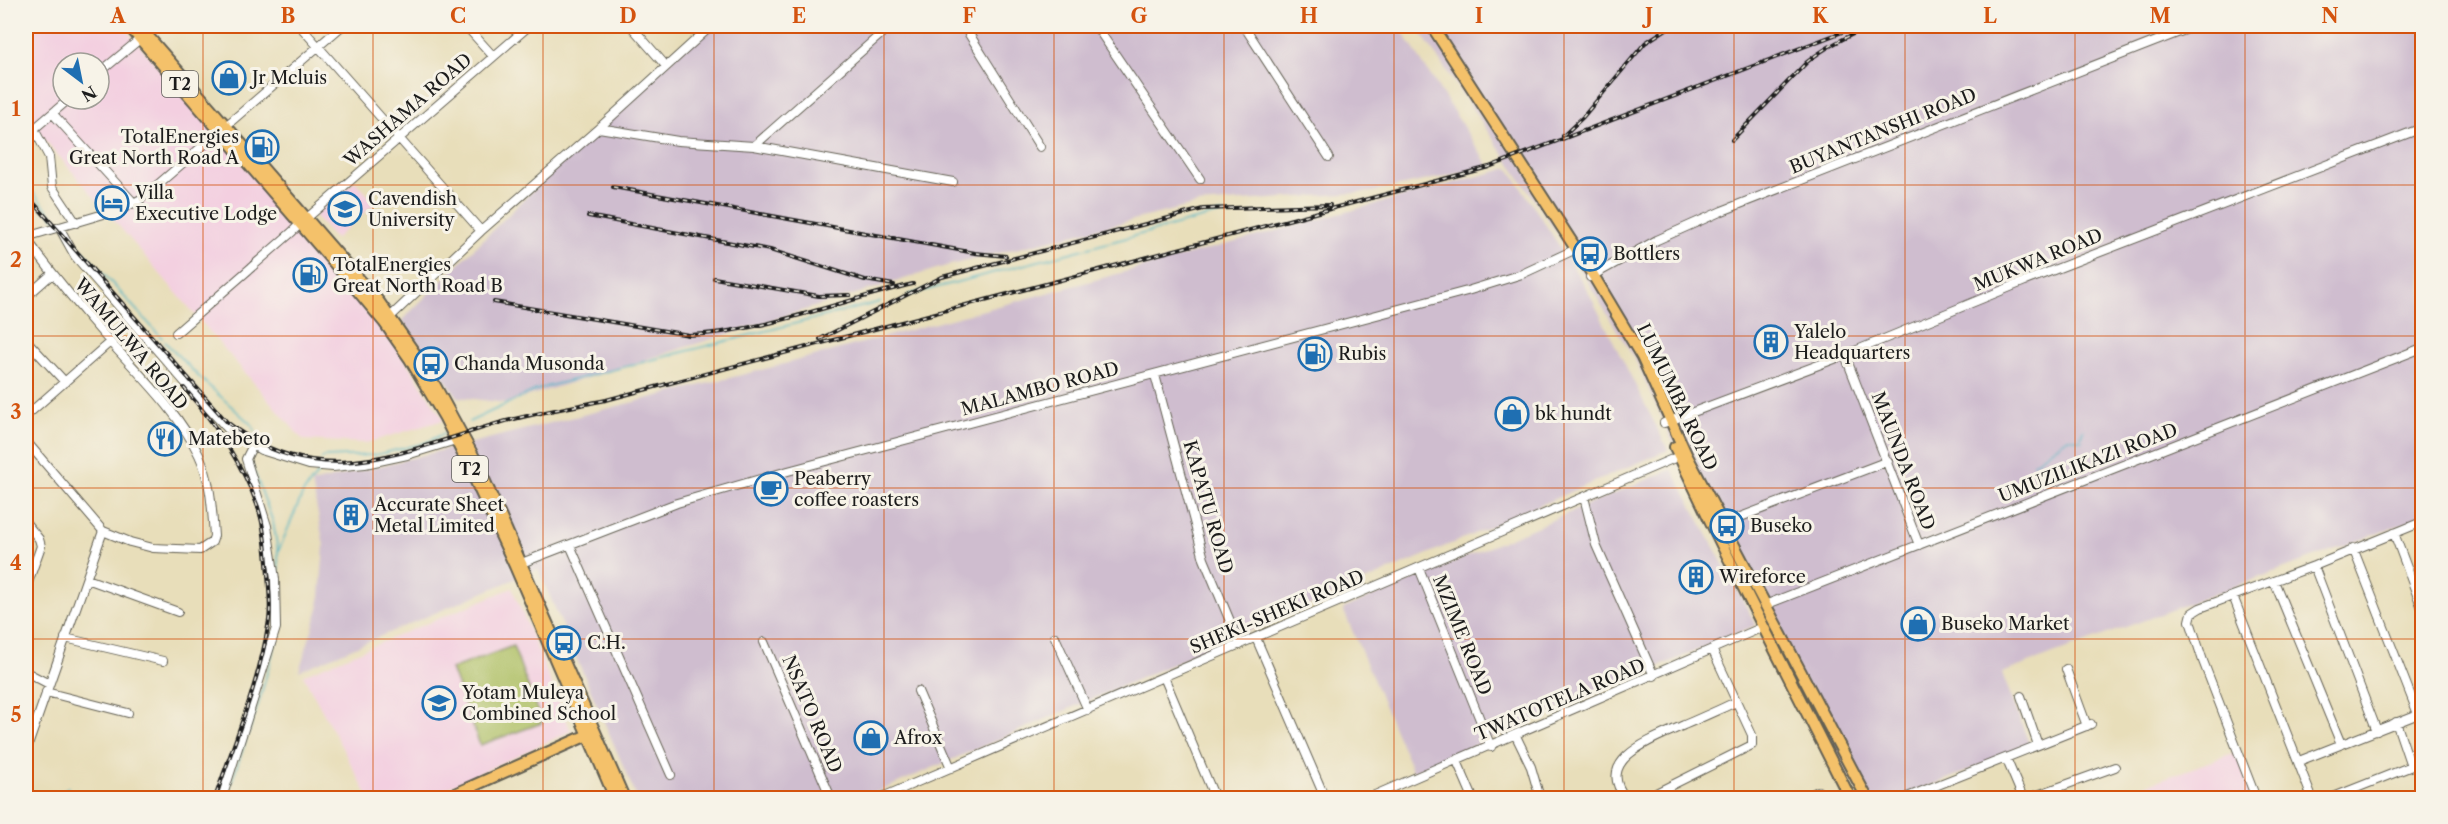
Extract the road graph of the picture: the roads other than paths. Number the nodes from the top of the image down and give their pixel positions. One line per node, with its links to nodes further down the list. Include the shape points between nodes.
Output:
1 (129, 26): 15 (main road, T2)
2 (300, 26): 16 (street)
3 (342, 26): 16 (street)
4 (466, 26): 17 (street)
5 (529, 26): 17 (street, WASHAMA ROAD)
6 (630, 26): 19 (street)
7 (711, 26): 19 (street)
8 (891, 26): 28 (street)
9 (964, 26): 29 (street)
10 (1096, 26): 31 (street)
11 (1244, 26): 30 (street)
12 (1424, 26): 39 (main road, LUMUMBA ROAD)
13 (1432, 26): 39 (main road, LUMUMBA ROAD)
14 (2195, 26): 41 (street, BUYANTANSHI ROAD, via 1722,211 1657,240)
15 (145, 31): 18 (street); 23 (main road, T2)
16 (318, 46): 23 (street); 27 (street)
17 (493, 56): 27 (street, WASHAMA ROAD)
18 (111, 62)
19 (666, 66): 24 (street)
20 (56, 111): 21 (street)
21 (53, 114): 26 (street); 33 (street)
22 (26, 120): 26 (street)
23 (224, 128): 33 (street); 34 (main road, T2); 34 (main road, T2, via 285,193)
24 (599, 128): 28 (street, via 678,141); 37 (street)
25 (2422, 128): 48 (street, MUKWA ROAD)
26 (34, 129): 35 (street, via 49,157 52,187)
27 (398, 138): 34 (street, WASHAMA ROAD); 37 (street)
28 (754, 146): 32 (street)
29 (1040, 147)
30 (1329, 157)
31 (1200, 179)
32 (953, 182)
33 (134, 203): 35 (street)
34 (304, 221): 43 (main road, T2); 44 (street, WASHAMA ROAD)
35 (76, 223): 36 (street)
36 (59, 227): 38 (street); 55 (street, via 75,256 196,396 229,430)
37 (481, 231): 43 (street)
38 (26, 238): 40 (street, WAMULWA ROAD)
39 (1574, 250): 41 (main road, LUMUMBA ROAD); 49 (street, MALAMBO ROAD, via 1522,274 1478,288)
40 (52, 274): 42 (street); 46 (street, WAMULWA ROAD)
41 (1591, 277): 52 (main road, LUMUMBA ROAD)
42 (26, 297)
43 (388, 319): 53 (main road, T2); 67 (main road, T2, via 427,371 458,424)
44 (176, 333)
45 (26, 340): 50 (street)
46 (110, 342): 50 (street); 62 (street, WAMULWA ROAD, via 172,414 199,455 210,492 214,536 200,550 153,548)
47 (2422, 348): 65 (street, UMUZILIKAZI ROAD)
48 (1845, 355): 52 (street, MUKWA ROAD); 57 (street, MAUNDA ROAD)
49 (1155, 375): 64 (street, MALAMBO ROAD, via 688,500); 82 (street, KAPATU ROAD, via 1204,558)
50 (65, 382): 51 (street)
51 (26, 416)
52 (1667, 422): 56 (main road, LUMUMBA ROAD)
53 (456, 440): 55 (street, via 407,455 333,467 309,465); 67 (main road, T2)
54 (26, 441): 62 (street)
55 (252, 445): 115 (street, via 246,459 267,526 275,579 276,628)
56 (1682, 455): 58 (street, SHEKI-SHEKI ROAD); 61 (main road, LUMUMBA ROAD); 77 (main road, LUMUMBA ROAD)
57 (1888, 461): 61 (street); 65 (street, MAUNDA ROAD)
58 (1584, 497): 69 (street, SHEKI-SHEKI ROAD); 87 (street, via 1596,545)
59 (2422, 522): 63 (street)
60 (26, 523): 72 (street, via 41,546)
61 (1722, 524): 74 (main road, LUMUMBA ROAD)
62 (103, 531): 70 (street)
63 (2394, 532): 66 (street); 75 (street)
64 (570, 545): 67 (street, MALAMBO ROAD); 111 (street)
65 (1919, 545): 74 (street, UMUZILIKAZI ROAD)
66 (2353, 548): 68 (street); 95 (street)
67 (518, 564): 98 (main road, T2)
68 (2314, 566): 71 (street); 97 (street)
69 (1419, 568): 80 (street, SHEKI-SHEKI ROAD); 102 (street, MZIME ROAD)
70 (87, 579): 76 (street); 79 (street)
71 (2274, 581): 73 (street); 100 (street)
72 (26, 588)
73 (2233, 596): 105 (street); 134 (street, via 2200,608 2192,613 2190,621)
74 (1765, 605): 130 (main road, LUMUMBA ROAD)
75 (2422, 608)
76 (178, 612)
77 (1763, 627): 83 (street, TWATOTELA ROAD); 129 (main road, LUMUMBA ROAD)
78 (1054, 637): 93 (street)
79 (65, 638): 84 (street); 89 (street)
80 (1256, 638): 82 (street, SHEKI-SHEKI ROAD); 122 (street)
81 (764, 642): 119 (street, NSATO ROAD)
82 (1240, 645): 88 (street, SHEKI-SHEKI ROAD)
83 (1713, 651): 87 (street, TWATOTELA ROAD); 92 (street)
84 (163, 661)
85 (2066, 669): 101 (street, via 2089,725)
86 (26, 672): 89 (street)
87 (1654, 676): 99 (street, TWATOTELA ROAD)
88 (1164, 677): 93 (street, SHEKI-SHEKI ROAD); 121 (street)
89 (48, 688): 94 (street); 103 (street)
90 (918, 691): 110 (street)
91 (2021, 696): 101 (street)
92 (1736, 702): 126 (street, via 1633,749 1618,775); 127 (street, via 1752,735 1752,746)
93 (1088, 710): 110 (street, SHEKI-SHEKI ROAD)
94 (128, 713)
95 (2420, 713): 96 (street)
96 (2396, 722): 97 (street); 108 (street)
97 (2377, 731): 100 (street)
98 (591, 733): 116 (main road); 117 (main road, T2); 118 (main road, T2)
99 (1516, 736): 102 (street, TWATOTELA ROAD); 125 (street)
100 (2341, 744): 105 (street)
101 (2038, 745): 104 (street)
102 (1491, 747): 106 (street, TWATOTELA ROAD)
103 (26, 751)
104 (2006, 758): 131 (street); 132 (street)
105 (2299, 761): 135 (street)
106 (1457, 762): 113 (street, TWATOTELA ROAD); 124 (street)
107 (2422, 762): 108 (street)
108 (2411, 766): 136 (street)
109 (2115, 767): 114 (street)
110 (951, 768): 120 (street, SHEKI-SHEKI ROAD)
111 (671, 775)
112 (1818, 791): 128 (street)
113 (1381, 796): 123 (street, TWATOTELA ROAD)
114 (2041, 796): 133 (street)
115 (222, 798)
116 (446, 798)
117 (615, 798)
118 (624, 798)
119 (831, 798)
120 (880, 798)
121 (1215, 798)
122 (1325, 798)
123 (1368, 798)
124 (1473, 798)
125 (1540, 798)
126 (1626, 798)
127 (1646, 798)
128 (1803, 798)
129 (1850, 798)
130 (1867, 798)
131 (1905, 798)
132 (2023, 798)
133 (2029, 798)
134 (2256, 798)
135 (2312, 798)
136 (2331, 798)

